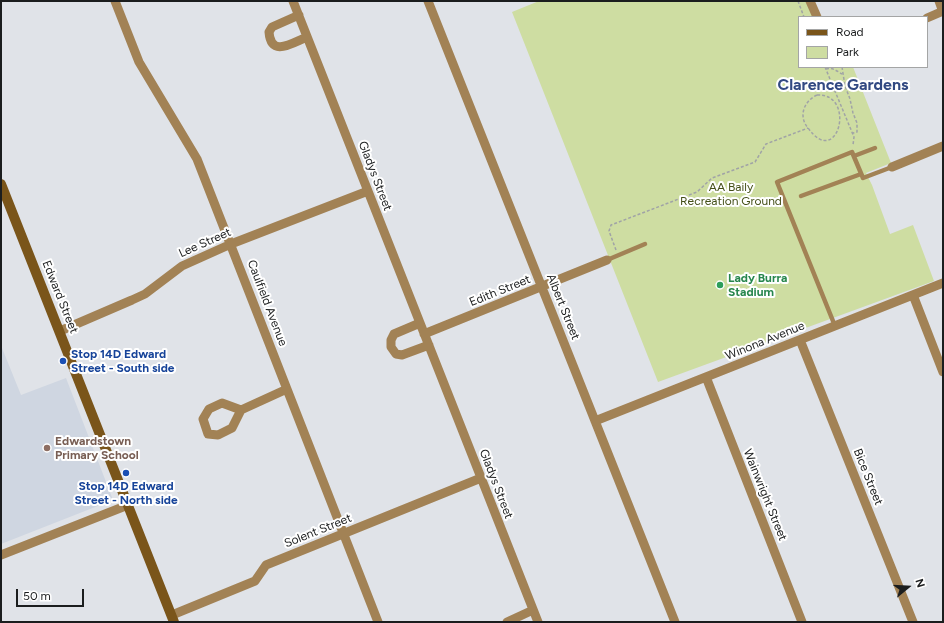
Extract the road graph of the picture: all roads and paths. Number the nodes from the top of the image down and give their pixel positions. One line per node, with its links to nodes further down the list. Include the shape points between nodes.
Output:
1 (115, 1): 29 (street, Caulfield Avenue, via 139,62 197,159)
2 (293, 1): 8 (street, Gladys Street)
3 (428, 1): 33 (street, Albert Street)
4 (798, 1): 9 (path)
5 (810, 1): 10 (street)
6 (939, 1): 7 (street)
7 (943, 12): 11 (street)
8 (299, 16): 12 (street, Gladys Street); 12 (street, via 272,27 269,32 270,41 280,48)
9 (804, 16)
10 (817, 16)
11 (928, 18)
12 (308, 37): 26 (street, Gladys Street)
13 (825, 68): 15 (path); 16 (path)
14 (842, 68): 15 (path)
15 (843, 74): 19 (path, via 844,86 857,122 857,132)
16 (837, 96): 17 (path); 19 (path)
17 (833, 99): 18 (path, via 825,95 810,99 802,116); 18 (path, via 840,118 839,130 834,138 822,141)
18 (808, 128): 28 (path, via 766,144 755,162 712,178 697,192 611,225 608,231)
19 (852, 134): 22 (path)
20 (943, 146): 23 (street)
21 (875, 148): 22 (lane)
22 (853, 154): 24 (lane); 36 (lane, via 777,182)
23 (892, 167): 24 (lane, via 862,178)
24 (861, 174): 27 (lane)
25 (1, 184): 37 (street, Edward Street)
26 (368, 191): 29 (street, Lee Street); 35 (street, Gladys Street)
27 (801, 196)
28 (613, 242)
29 (231, 244): 37 (street, Lee Street, via 182,266 145,294); 43 (street, Caulfield Avenue)
30 (645, 244): 31 (lane)
31 (607, 260): 33 (street, Edith Street)
32 (943, 283): 34 (street, Winona Avenue)
33 (542, 287): 38 (street, Edith Street); 45 (street, Albert Street)
34 (913, 295): 36 (street, Winona Avenue); 41 (street)
35 (420, 323): 38 (street, Gladys Street); 40 (street, via 394,334 391,347 396,354 402,355)
36 (835, 326): 39 (street, Winona Avenue)
37 (60, 331): 47 (street, Edward Street)
38 (424, 334): 40 (street, Gladys Street)
39 (800, 340): 42 (street, Winona Avenue); 57 (street, Bice Street)
40 (429, 345): 46 (street, Gladys Street)
41 (943, 372)
42 (706, 377): 45 (street, Winona Avenue); 56 (street, Wainwright Street)
43 (287, 389): 44 (street); 48 (street, Caulfield Avenue)
44 (241, 410)
45 (595, 421): 55 (street, Albert Street)
46 (481, 478): 48 (street, Solent Street); 50 (street, Gladys Street)
47 (128, 505): 49 (street); 51 (street, Edward Street)
48 (343, 534): 51 (street, Solent Street, via 266,565 255,581); 52 (street, Caulfield Avenue)
49 (1, 555)
50 (533, 610): 53 (street); 54 (street, Gladys Street)
51 (173, 619)
52 (378, 622)
53 (507, 622)
54 (538, 622)
55 (675, 622)
56 (802, 622)
57 (913, 622)

